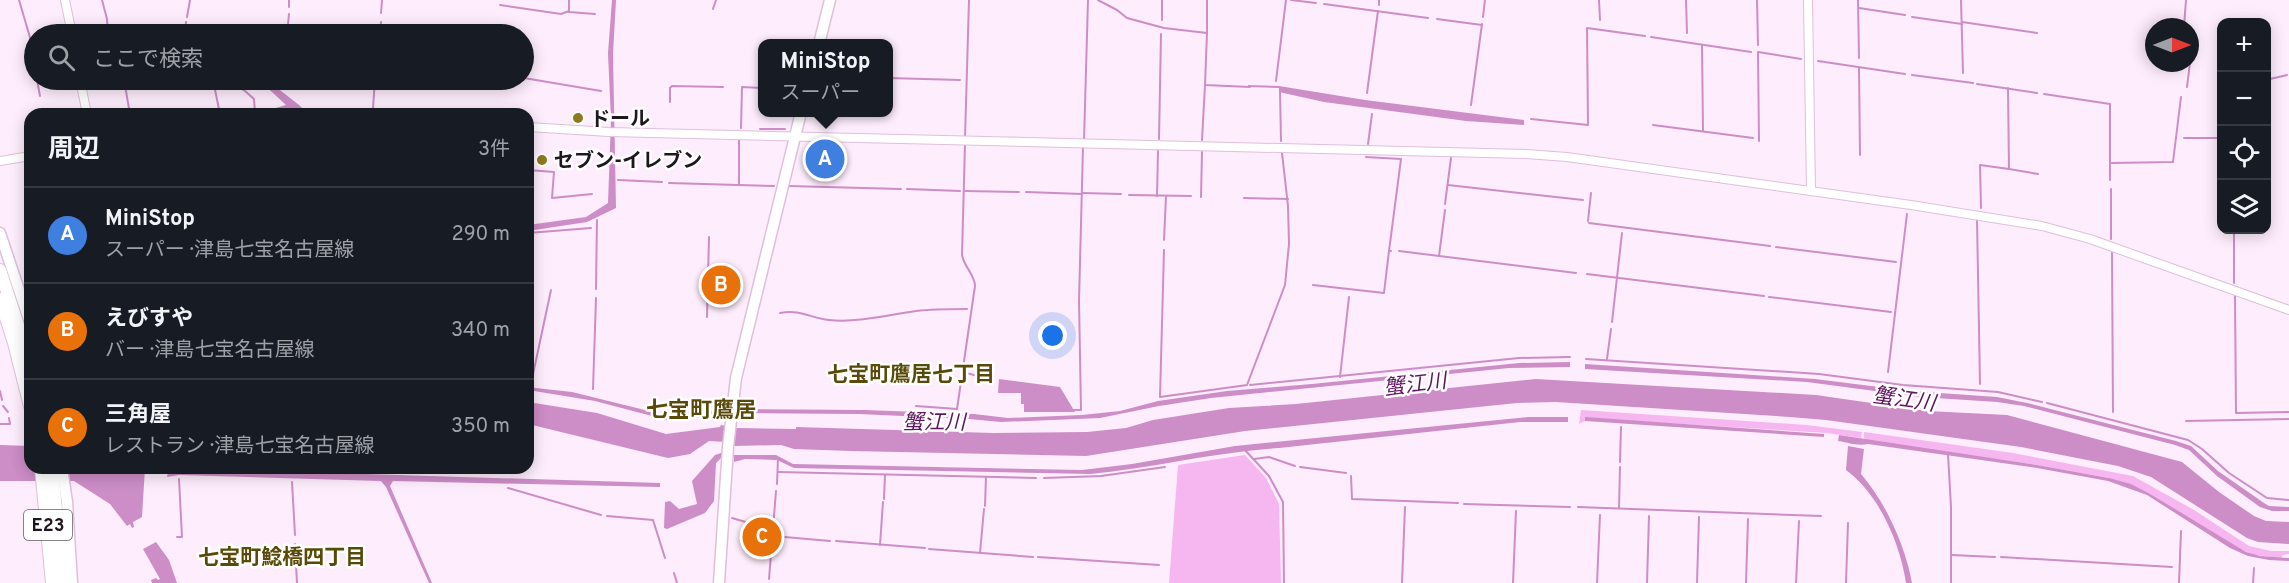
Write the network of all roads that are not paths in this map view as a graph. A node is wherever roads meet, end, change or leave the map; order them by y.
1 (65, 0) edge
2 (830, 0) edge
3 (1808, 0) edge
4 (70, 24) edge
5 (820, 39) edge
6 (82, 90) edge
7 (86, 108) edge
8 (800, 117) edge
9 (534, 128) edge
10 (796, 136) junction
11 (24, 157) edge
12 (0, 161) edge
13 (1811, 191) junction
14 (0, 233) edge
15 (0, 256) edge
16 (0, 270) edge
17 (0, 299) edge
18 (24, 305) edge
19 (2289, 310) edge
20 (24, 339) joint
21 (24, 382) edge
22 (42, 474) edge
23 (53, 474) edge
24 (63, 474) edge
25 (52, 583) edge
26 (63, 583) edge
27 (72, 583) edge
28 (720, 583) edge

1 - 4 street
2 - 5 main road
3 - 13 street
6 - 7 street
8 - 10 main road
9 - 10 street
10 - 13 street
10 - 28 main road
11 - 12 street
13 - 19 street
14 - 18 main road
15 - 20 highway
16 - 20 highway
17 - 21 highway
22 - 25 highway, E23
23 - 26 highway, E23
24 - 27 main road

